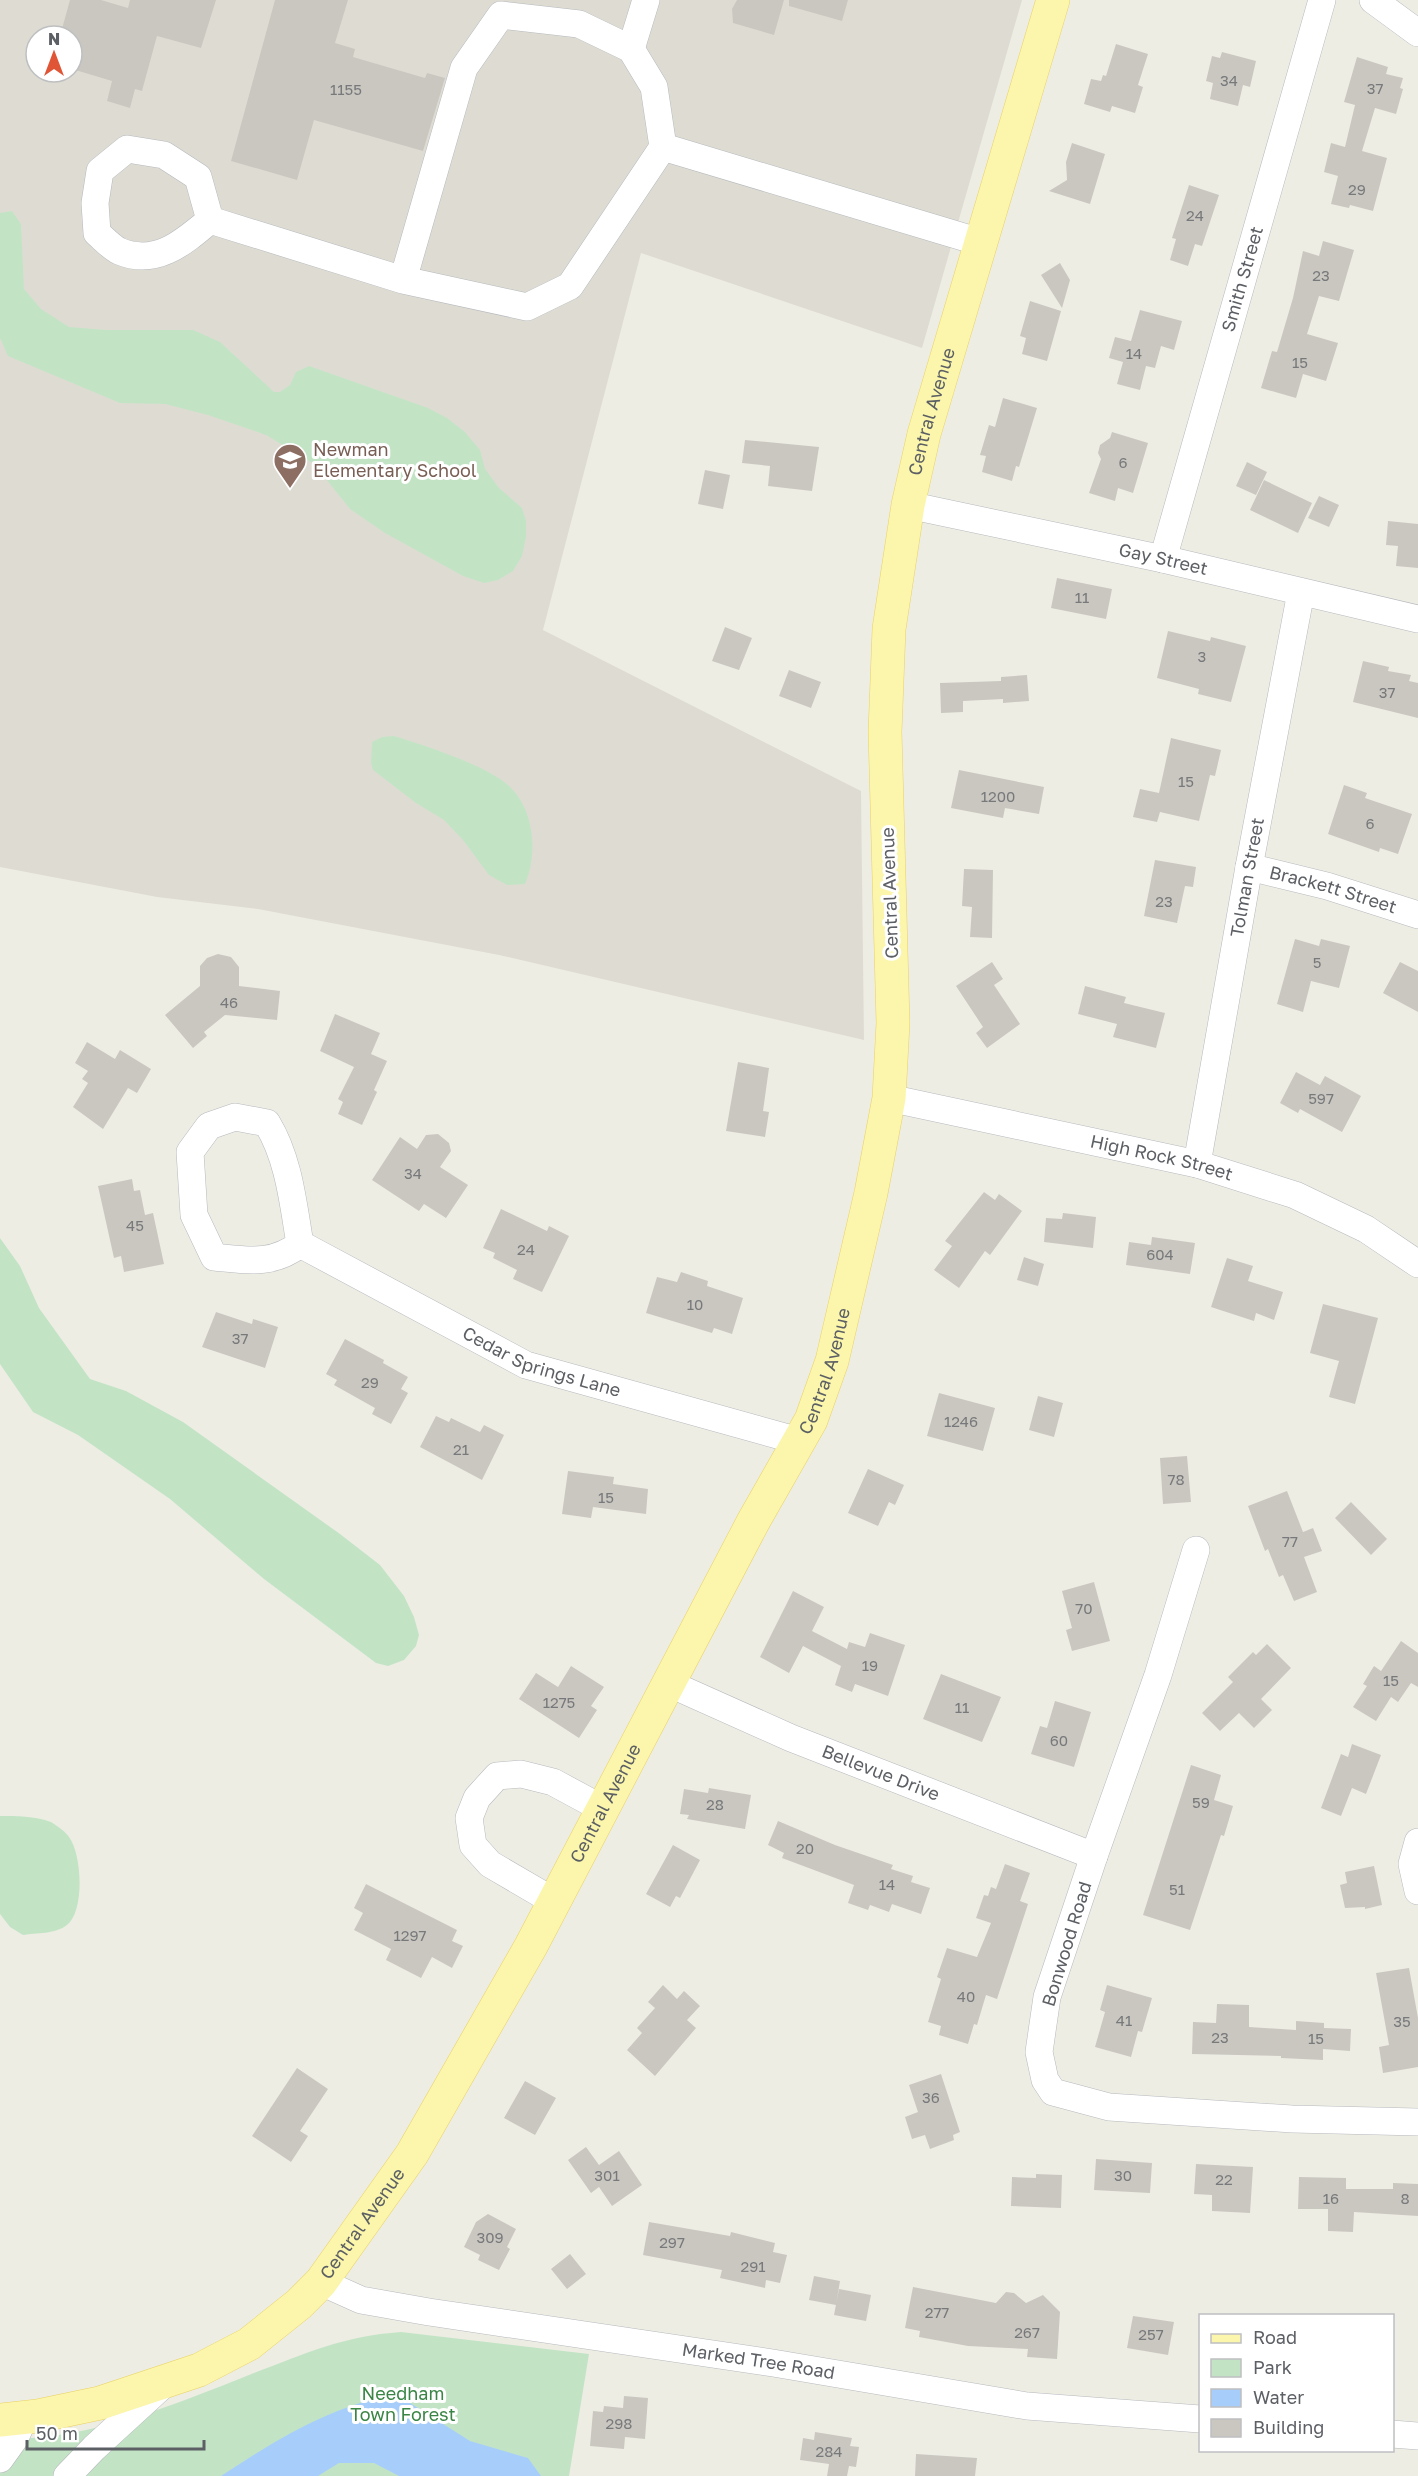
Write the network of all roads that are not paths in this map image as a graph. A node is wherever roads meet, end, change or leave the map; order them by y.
1 (646, 0) edge
2 (1053, 0) edge
3 (1322, 0) edge
4 (1373, 0) edge
5 (1418, 33) edge
6 (631, 49) junction
7 (663, 147) junction
8 (210, 220) junction
9 (980, 242) junction
10 (403, 280) junction
11 (908, 505) junction
12 (1163, 559) junction
13 (1301, 592) junction
14 (1418, 619) edge
15 (1249, 867) junction
16 (1418, 915) edge
17 (889, 1098) junction
18 (1197, 1164) junction
19 (300, 1244) junction
20 (1418, 1264) edge
21 (799, 1441) junction
22 (1196, 1550) dead end
23 (668, 1683) junction
24 (603, 1809) junction
25 (1418, 1842) edge
26 (1094, 1856) junction
27 (1418, 1891) edge
28 (555, 1902) junction
29 (1418, 2122) edge
30 (321, 2282) junction
31 (166, 2382) junction
32 (12, 2419) edge
33 (1199, 2419) edge
34 (1394, 2434) edge
35 (1418, 2436) edge
36 (0, 2459) edge
37 (67, 2476) edge

1 - 6 street
2 - 9 main road, Central Avenue
3 - 12 street, Smith Street
4 - 5 street
6 - 7 street
6 - 10 street
7 - 9 street
7 - 10 street
8 - 8 street
8 - 10 street
9 - 11 main road, Central Avenue
11 - 12 street, Gay Street
11 - 17 main road, Central Avenue
12 - 13 street, Gay Street
13 - 14 street, Gay Street
13 - 15 street, Tolman Street
15 - 16 street, Brackett Street
15 - 18 street, Tolman Street
17 - 18 street, High Rock Street
17 - 21 main road, Central Avenue
18 - 20 street, High Rock Street
19 - 19 street
19 - 21 street, Cedar Springs Lane
21 - 23 main road, Central Avenue
22 - 26 street, Bonwood Road
23 - 24 main road, Central Avenue
23 - 26 street, Bellevue Drive
24 - 28 main road, Central Avenue
24 - 28 street
25 - 27 street
26 - 29 street, Bonwood Road
28 - 30 main road, Central Avenue
30 - 31 main road, Central Avenue
30 - 33 street, Marked Tree Road
31 - 32 main road, Central Avenue
31 - 37 street
32 - 36 street
34 - 35 street

